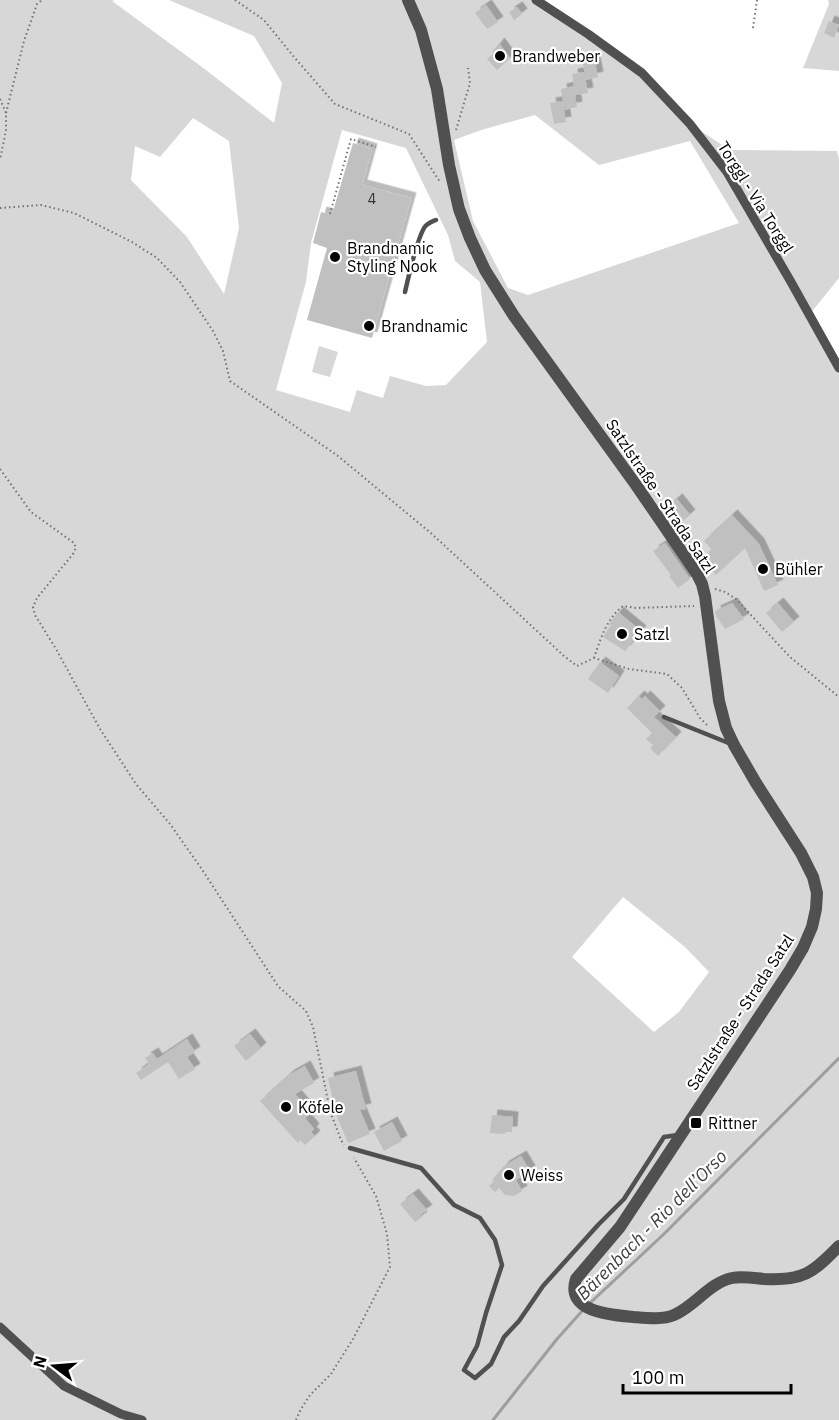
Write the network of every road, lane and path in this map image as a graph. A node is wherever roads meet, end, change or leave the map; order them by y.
1 (42, 0) edge
2 (235, 0) edge
3 (408, 0) edge
4 (536, 0) edge
5 (757, 0) edge
6 (753, 28) dead end
7 (468, 69) dead end
8 (0, 99) edge
9 (6, 113) junction
10 (444, 138) junction
11 (376, 147) dead end
12 (0, 160) edge
13 (441, 183) dead end
14 (0, 208) edge
15 (330, 214) dead end
16 (436, 220) dead end
17 (405, 292) dead end
18 (839, 368) edge
19 (0, 469) edge
20 (664, 717) dead end
21 (714, 732) dead end
22 (734, 746) junction
23 (680, 1135) junction
24 (350, 1148) junction
25 (839, 1246) edge
26 (0, 1327) edge
27 (142, 1420) edge
28 (296, 1420) edge

1 - 9 path
2 - 13 path
3 - 10 street, Satzlstraße - Strada Satzl
4 - 18 street, Torggl - Via Torggl
5 - 6 path
7 - 10 path
8 - 9 path
9 - 12 path
10 - 22 street, Satzlstraße - Strada Satzl
11 - 15 path
14 - 21 path
16 - 17 lane
19 - 24 path
20 - 22 lane
22 - 23 street, Satzlstraße - Strada Satzl
23 - 24 lane, Satzlstraße - Strada Satzl
23 - 25 street, Satzlstraße - Strada Satzl
24 - 28 path
26 - 27 street

